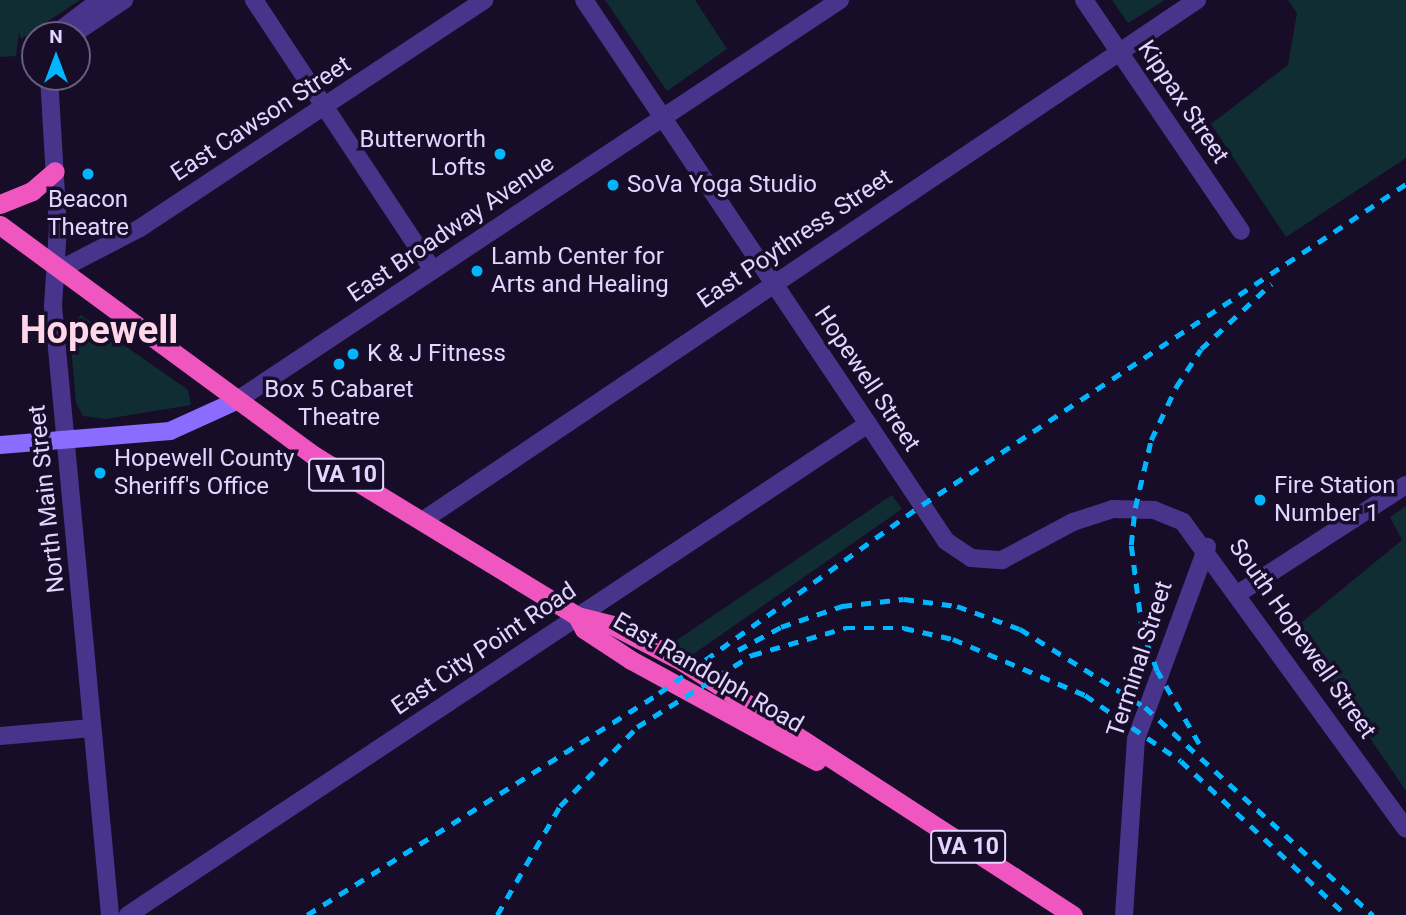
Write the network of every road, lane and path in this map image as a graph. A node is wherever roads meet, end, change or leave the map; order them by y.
1 (100, 0) edge
2 (124, 0) edge
3 (254, 0) edge
4 (484, 0) edge
5 (584, 0) edge
6 (840, 0) edge
7 (1084, 0) edge
8 (1197, 0) edge
9 (72, 21) edge
10 (91, 22) edge
11 (1118, 51) junction
12 (50, 91) edge
13 (325, 106) junction
14 (663, 118) junction
15 (55, 171) junction
16 (0, 204) edge
17 (0, 225) edge
18 (1241, 232) dead end
19 (59, 270) junction
20 (433, 271) junction
21 (773, 283) junction
22 (236, 401) junction
23 (868, 424) junction
24 (67, 439) junction
25 (0, 445) edge
26 (1406, 485) edge
27 (422, 521) junction
28 (1206, 547) junction
29 (1240, 593) junction
30 (578, 616) junction
31 (92, 728) junction
32 (0, 736) edge
33 (1406, 829) edge
34 (110, 915) edge
35 (128, 915) edge
36 (1073, 915) edge
37 (1124, 915) edge

1 - 9 street
2 - 10 street
3 - 13 street
4 - 13 street, East Cawson Street
5 - 14 street, Hopewell Street
6 - 14 street, East Broadway Avenue
7 - 11 street, Kippax Street
8 - 11 street, East Poythress Street
11 - 18 street, Kippax Street
11 - 21 street, East Poythress Street
12 - 15 street, North Main Street
13 - 19 street, East Cawson Street
13 - 20 street
14 - 20 street, East Broadway Avenue
14 - 21 street, Hopewell Street
15 - 16 highway
15 - 19 street, North Main Street
17 - 19 highway, VA 10
19 - 22 highway, East Randolph Road / VA 10
19 - 24 street, North Main Street
20 - 22 street, East Broadway Avenue
21 - 23 street, Hopewell Street
21 - 27 street, East Poythress Street
22 - 24 main road, East Broadway Avenue
22 - 27 highway, East Randolph Road / VA 10
23 - 28 street, Hopewell Street
23 - 30 street, East City Point Road
24 - 25 main road, East Broadway Avenue
24 - 31 street, North Main Street
26 - 29 street
27 - 30 highway, East Randolph Road / VA 10
28 - 29 street, South Hopewell Street
28 - 37 street, Terminal Street
29 - 33 street, South Hopewell Street
30 - 35 street, East City Point Road
30 - 36 highway, East Randolph Road / VA 10
31 - 32 street
31 - 34 street, North Main Street

